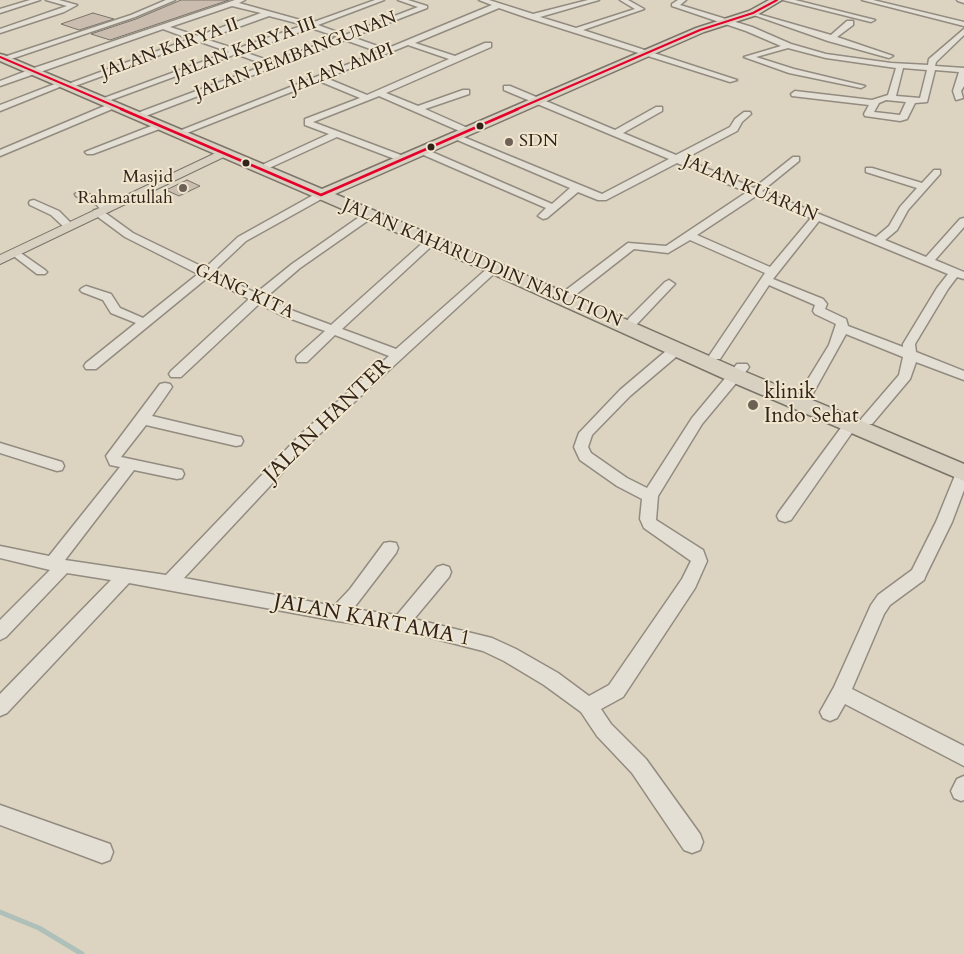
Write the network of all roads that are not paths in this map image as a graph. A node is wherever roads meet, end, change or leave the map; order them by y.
1 (37, 0) edge
2 (49, 0) edge
3 (172, 0) edge
4 (242, 0) edge
5 (381, 0) edge
6 (401, 0) edge
7 (482, 0) edge
8 (596, 0) edge
9 (624, 0) edge
10 (683, 0) edge
11 (776, 0) edge
12 (786, 0) edge
13 (865, 0) edge
14 (960, 0) edge
15 (964, 1) edge
16 (232, 4) junction
17 (499, 5) junction
18 (906, 10) junction
19 (0, 11) edge
20 (268, 13) junction
21 (753, 13) junction
22 (896, 16) dead end
23 (530, 17) junction
24 (871, 20) dead end
25 (725, 21) junction
26 (850, 23) dead end
27 (964, 24) edge
28 (311, 25) junction
29 (163, 27) junction
30 (0, 31) edge
31 (574, 31) junction
32 (964, 33) edge
33 (197, 38) junction
34 (344, 38) junction
35 (831, 38) junction
36 (409, 43) junction
37 (488, 45) dead end
38 (788, 46) junction
39 (236, 51) junction
40 (386, 52) junction
41 (646, 53) junction
42 (3, 56) edge
43 (889, 56) dead end
44 (455, 59) junction
45 (272, 64) junction
46 (900, 66) junction
47 (930, 68) junction
48 (963, 70) edge
49 (35, 71) junction
50 (318, 78) junction
51 (733, 80) dead end
52 (0, 84) edge
53 (962, 85) edge
54 (861, 86) dead end
55 (74, 87) junction
56 (507, 88) dead end
57 (466, 92) dead end
58 (380, 93) junction
59 (795, 94) dead end
60 (367, 98) junction
61 (891, 98) junction
62 (960, 98) dead end
63 (538, 100) junction
64 (911, 101) junction
65 (111, 102) junction
66 (875, 103) junction
67 (0, 108) edge
68 (418, 109) junction
69 (659, 109) dead end
70 (143, 114) junction
71 (747, 114) dead end
72 (158, 126) junction
73 (467, 130) junction
74 (184, 131) junction
75 (338, 133) junction
76 (615, 134) junction
77 (453, 136) junction
78 (422, 151) junction
79 (90, 152) dead end
80 (0, 153) edge
81 (224, 153) junction
82 (677, 159) junction
83 (796, 159) dead end
84 (402, 160) junction
85 (267, 166) junction
86 (869, 170) dead end
87 (936, 172) dead end
88 (924, 187) junction
89 (577, 188) junction
90 (755, 192) junction
91 (325, 193) junction
92 (80, 194) dead end
93 (34, 203) dead end
94 (552, 207) junction
95 (102, 211) junction
96 (369, 215) junction
97 (542, 216) dead end
98 (817, 217) junction
99 (964, 221) edge
100 (69, 226) junction
101 (688, 235) junction
102 (431, 240) junction
103 (877, 241) junction
104 (15, 252) junction
105 (0, 260) edge
106 (928, 261) junction
107 (494, 268) junction
108 (41, 272) dead end
109 (205, 274) junction
110 (959, 274) edge
111 (769, 276) junction
112 (668, 284) dead end
113 (86, 290) dead end
114 (570, 293) junction
115 (257, 298) junction
116 (633, 321) junction
117 (143, 322) junction
118 (842, 328) junction
119 (332, 329) junction
120 (678, 348) junction
121 (397, 354) junction
122 (911, 354) junction
123 (715, 356) junction
124 (302, 359) dead end
125 (91, 366) dead end
126 (738, 371) junction
127 (176, 374) dead end
128 (964, 376) edge
129 (165, 387) dead end
130 (806, 394) junction
131 (143, 419) junction
132 (859, 422) junction
133 (236, 441) dead end
134 (0, 448) edge
135 (131, 464) junction
136 (57, 466) dead end
137 (964, 470) edge
138 (177, 474) dead end
139 (650, 496) junction
140 (785, 516) dead end
141 (390, 548) dead end
142 (0, 552) edge
143 (59, 564) junction
144 (443, 572) dead end
145 (126, 575) junction
146 (170, 582) junction
147 (337, 614) junction
148 (401, 623) junction
149 (0, 632) edge
150 (841, 693) junction
151 (588, 706) junction
152 (0, 707) edge
153 (830, 712) dead end
154 (964, 756) edge
155 (0, 815) edge
156 (692, 842) dead end
157 (102, 852) dead end

1 - 19 street
2 - 30 street
3 - 42 street
4 - 16 street
5 - 28 street, JALAN KARYA III
6 - 34 street, JALAN PEMBANGUNAN
7 - 17 street
8 - 23 street
9 - 31 street
10 - 25 street
11 - 21 highway
12 - 24 street
13 - 18 street
14 - 15 street
16 - 20 street
16 - 29 street
17 - 23 street
17 - 36 street, JALAN AMPI
18 - 22 street
18 - 27 street
20 - 28 street
20 - 33 street, JALAN KARYA II
21 - 25 highway
21 - 35 street
23 - 31 street
25 - 38 street
25 - 41 highway
26 - 35 street
28 - 34 street
28 - 39 street, JALAN KARYA III
29 - 33 street
29 - 49 street
31 - 41 street
32 - 47 street
33 - 39 street
33 - 55 street, JALAN KARYA II
34 - 40 street
34 - 45 street, JALAN PEMBANGUNAN
35 - 43 street
36 - 40 street, JALAN AMPI
36 - 44 street
37 - 44 street
38 - 46 street
38 - 54 street
39 - 45 street
39 - 65 street, JALAN KARYA III
40 - 50 street, JALAN AMPI
41 - 51 street
41 - 63 highway
42 - 49 highway, JALAN KAHARUDDIN NASUTION
44 - 58 street
45 - 70 street, JALAN PEMBANGUNAN
46 - 47 street
46 - 61 street
47 - 48 street
47 - 64 street
48 - 53 street
49 - 52 street
49 - 55 highway, JALAN KAHARUDDIN NASUTION
50 - 60 street
50 - 74 street, JALAN AMPI
53 - 62 street
55 - 65 highway, JALAN KAHARUDDIN NASUTION
55 - 67 street, JALAN KARYA II
56 - 63 street, JALAN KUARAN
57 - 68 street
58 - 60 street
58 - 68 street
59 - 66 street
60 - 75 street
61 - 64 street
61 - 66 street
63 - 73 highway
63 - 76 street, JALAN KUARAN
64 - 66 street
65 - 70 highway, JALAN KAHARUDDIN NASUTION
65 - 72 highway, JALAN KAHARUDDIN NASUTION
65 - 80 street, JALAN KARYA III
68 - 73 street
69 - 76 street
70 - 74 highway, JALAN KAHARUDDIN NASUTION
71 - 82 street
72 - 79 street
72 - 81 highway, JALAN KAHARUDDIN NASUTION
73 - 77 highway
74 - 85 highway, JALAN KAHARUDDIN NASUTION
75 - 84 street
75 - 85 street
76 - 82 street, JALAN KUARAN
77 - 78 highway
77 - 89 street
78 - 84 highway
78 - 94 street
81 - 91 highway, JALAN KAHARUDDIN NASUTION
81 - 95 main road
82 - 89 street
82 - 90 street, JALAN KUARAN
83 - 90 street
84 - 91 highway
85 - 91 highway, JALAN KAHARUDDIN NASUTION
86 - 88 street
87 - 88 street
88 - 103 street
89 - 94 street
90 - 98 street, JALAN KUARAN
90 - 101 street
91 - 96 highway, JALAN KAHARUDDIN NASUTION
91 - 109 street
91 - 114 highway, JALAN KAHARUDDIN NASUTION
92 - 95 street, GANG KITA
93 - 100 street
94 - 97 street
95 - 100 main road
95 - 109 street, GANG KITA
96 - 102 highway, JALAN KAHARUDDIN NASUTION
96 - 115 street
98 - 103 street, JALAN KUARAN
98 - 111 street
99 - 106 street
100 - 104 main road
101 - 111 street
101 - 114 street
102 - 107 highway, JALAN KAHARUDDIN NASUTION
102 - 119 street
103 - 106 street, JALAN KUARAN
104 - 105 main road
104 - 108 street
106 - 110 street, JALAN KUARAN
107 - 120 highway, JALAN KAHARUDDIN NASUTION
107 - 121 street, JALAN HANTER
109 - 115 street, GANG KITA
109 - 117 street
110 - 122 street
111 - 118 street
111 - 123 street
112 - 116 street
113 - 117 street
114 - 116 highway, JALAN KAHARUDDIN NASUTION
115 - 119 street, GANG KITA
115 - 127 street
116 - 123 highway, JALAN KAHARUDDIN NASUTION
117 - 125 street
118 - 122 street
118 - 130 street
119 - 121 street, GANG KITA
119 - 124 street
120 - 126 highway, JALAN KAHARUDDIN NASUTION
120 - 139 street
121 - 146 street, JALAN HANTER
122 - 128 street
122 - 132 street
123 - 126 highway, JALAN KAHARUDDIN NASUTION
126 - 130 highway, JALAN KAHARUDDIN NASUTION
126 - 132 highway, JALAN KAHARUDDIN NASUTION
126 - 139 street
129 - 131 street
130 - 132 highway, JALAN KAHARUDDIN NASUTION
131 - 133 street
131 - 135 street
132 - 137 highway, JALAN KAHARUDDIN NASUTION
132 - 140 street
134 - 136 street
135 - 138 street
135 - 143 street
137 - 150 street
139 - 151 street
141 - 147 street
142 - 143 street, JALAN KARTAMA 1
143 - 145 street, JALAN KARTAMA 1
143 - 149 street
144 - 148 street
145 - 146 street, JALAN KARTAMA 1
145 - 152 street
146 - 147 street, JALAN KARTAMA 1
147 - 148 street, JALAN KARTAMA 1
148 - 151 street, JALAN KARTAMA 1
150 - 153 street
150 - 154 street
151 - 156 street, JALAN KARTAMA 1
155 - 157 street

